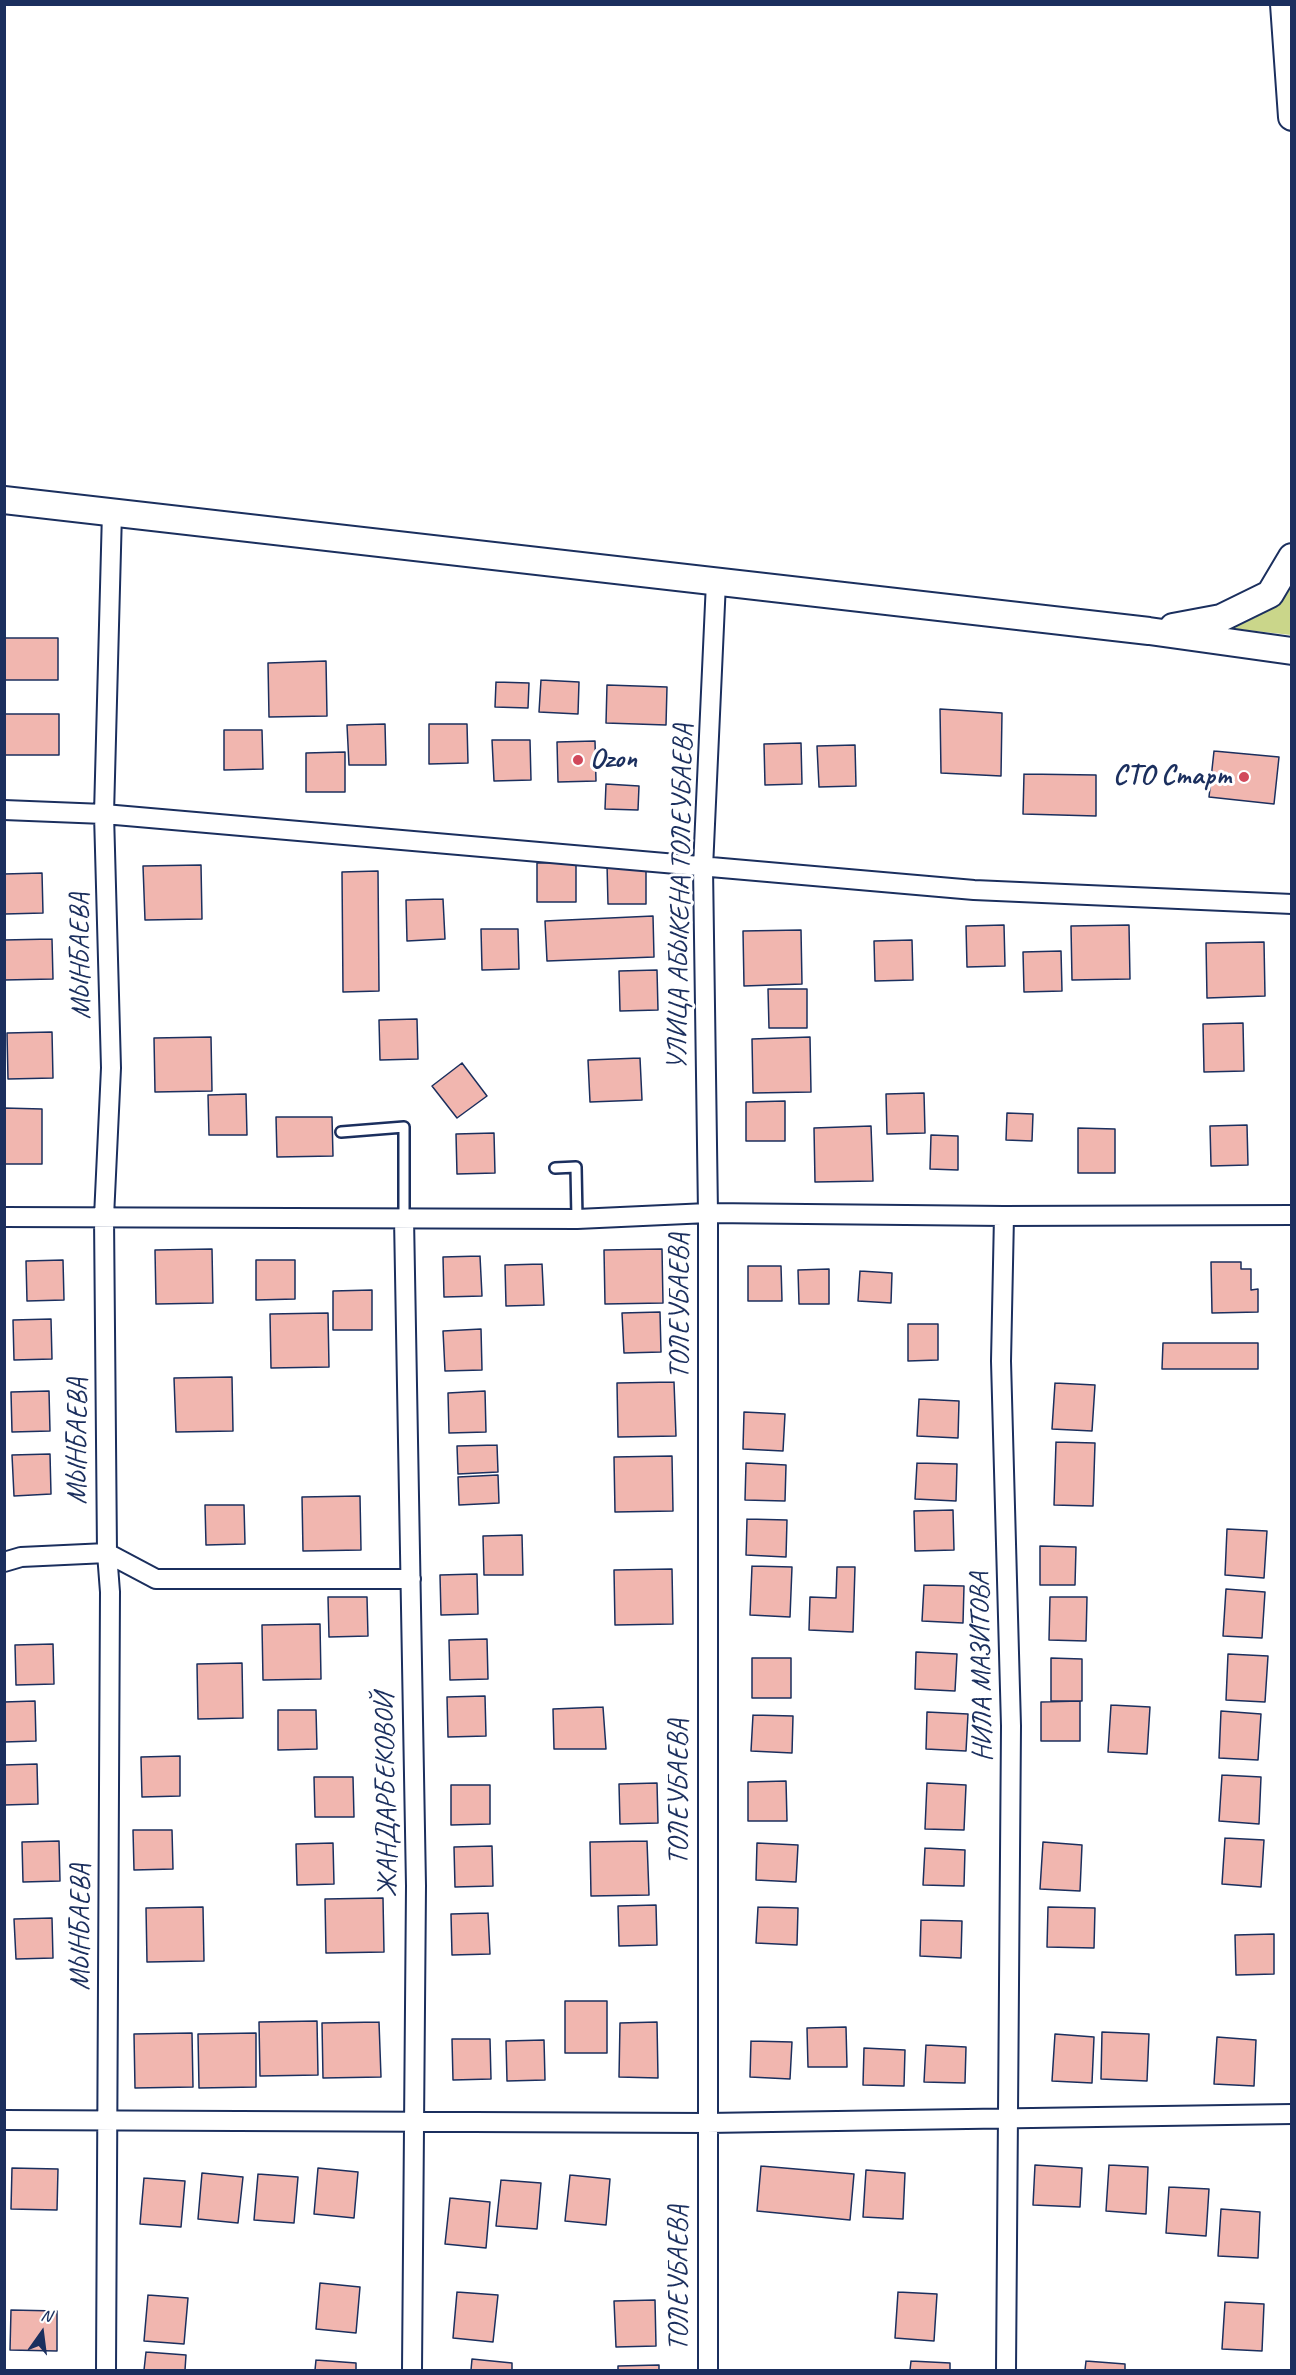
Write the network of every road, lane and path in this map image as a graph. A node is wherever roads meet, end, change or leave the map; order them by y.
1 (1284, 4) edge
2 (1292, 117) edge
3 (4, 501) edge
4 (112, 512) junction
5 (1292, 557) edge
6 (716, 582) junction
7 (1149, 632) junction
8 (1292, 651) edge
9 (4, 810) edge
10 (104, 814) junction
11 (703, 868) junction
12 (1292, 904) edge
13 (341, 1132) dead end
14 (555, 1168) dead end
15 (708, 1213) junction
16 (1292, 1215) edge
17 (1004, 1216) junction
18 (4, 1217) edge
19 (104, 1217) junction
20 (404, 1218) junction
21 (577, 1219) junction
22 (107, 1553) junction
23 (4, 1562) edge
24 (411, 1579) junction
25 (1292, 2114) edge
26 (1009, 2117) junction
27 (109, 2120) junction
28 (4, 2121) edge
29 (414, 2123) junction
30 (706, 2123) junction
31 (106, 2370) edge
32 (412, 2370) edge
33 (708, 2370) edge
34 (1006, 2370) edge

1 - 2 main road
3 - 4 main road
4 - 6 main road
4 - 10 street, МЫНБАЕВА
5 - 7 main road
6 - 7 main road
6 - 11 street, УЛИЦА АБЫКЕНА ТОЛЕУБАЕВА
7 - 8 main road
9 - 10 street
10 - 11 street
10 - 19 street, МЫНБАЕВА
11 - 12 street
11 - 15 street, УЛИЦА АБЫКЕНА ТОЛЕУБАЕВА
13 - 20 lane
14 - 21 lane
15 - 17 street
15 - 21 street
15 - 30 street, ТОЛЕУБАЕВА
16 - 17 street
17 - 26 street, НИЛА МАЗИТОВА
18 - 19 street
19 - 20 street
19 - 22 street, МЫНБАЕВА
20 - 21 street
20 - 24 street, ЖАНДАРБЕКОВОЙ
22 - 23 street
22 - 24 street
22 - 27 street, МЫНБАЕВА
24 - 29 street, ЖАНДАРБЕКОВОЙ
25 - 26 street
26 - 30 street
26 - 34 street, НИЛА МАЗИТОВА
27 - 28 street
27 - 29 street
27 - 31 street, МЫНБАЕВА
29 - 30 street
29 - 32 street, ЖАНДАРБЕКОВОЙ
30 - 33 street, ТОЛЕУБАЕВА

